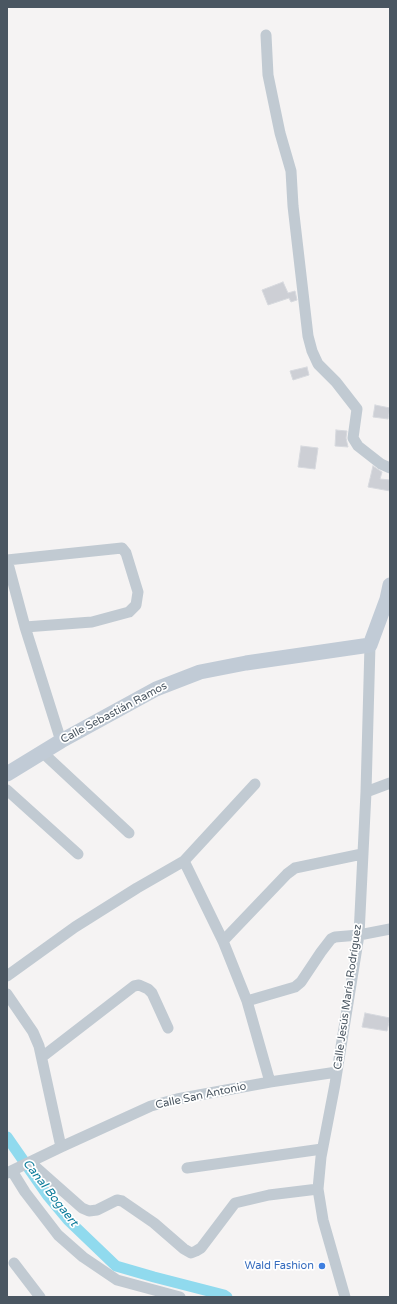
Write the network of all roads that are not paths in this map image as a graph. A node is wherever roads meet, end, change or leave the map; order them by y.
1 (266, 35) dead end
2 (390, 468) edge
3 (7, 560) edge
4 (390, 585) edge
5 (25, 627) junction
6 (370, 645) junction
7 (61, 741) junction
8 (42, 752) junction
9 (7, 774) edge
10 (390, 783) edge
11 (255, 784) dead end
12 (7, 790) edge
13 (366, 792) junction
14 (129, 833) dead end
15 (78, 854) dead end
16 (362, 854) junction
17 (184, 861) junction
18 (390, 929) edge
19 (359, 935) junction
20 (223, 941) junction
21 (7, 976) edge
22 (7, 994) edge
23 (248, 1001) junction
24 (168, 1028) dead end
25 (42, 1057) junction
26 (337, 1072) junction
27 (270, 1082) junction
28 (61, 1147) junction
29 (322, 1149) junction
30 (30, 1162) junction
31 (187, 1168) dead end
32 (12, 1171) edge
33 (318, 1189) junction
34 (14, 1263) dead end
35 (40, 1297) edge
36 (180, 1297) edge
37 (345, 1297) edge

1 - 2 street
3 - 5 street
3 - 5 street
4 - 6 main road
5 - 7 street
6 - 7 main road, Calle Sebastián Ramos
6 - 13 street, Calle Jesús María Rodríguez
7 - 8 main road, Calle Sebastián Ramos
8 - 9 main road, Calle Sebastián Ramos
8 - 14 street
10 - 13 street
11 - 17 street
12 - 15 street
13 - 16 street, Calle Jesús María Rodríguez
16 - 19 street, Calle Jesús María Rodríguez
16 - 20 street
17 - 20 street
17 - 21 street
18 - 19 street
19 - 23 street
19 - 26 street, Calle Jesús María Rodríguez
20 - 23 street
22 - 25 street
23 - 27 street
24 - 25 street
25 - 28 street
26 - 27 street, Calle San Antonio
26 - 29 street, Calle Jesús María Rodríguez
27 - 28 street, Calle San Antonio
28 - 30 street, Calle San Antonio
29 - 31 street
29 - 33 street, Calle Jesús María Rodríguez
30 - 32 street, Calle San Antonio
30 - 33 street
32 - 36 street
33 - 37 street, Calle Jesús María Rodríguez
34 - 35 street

